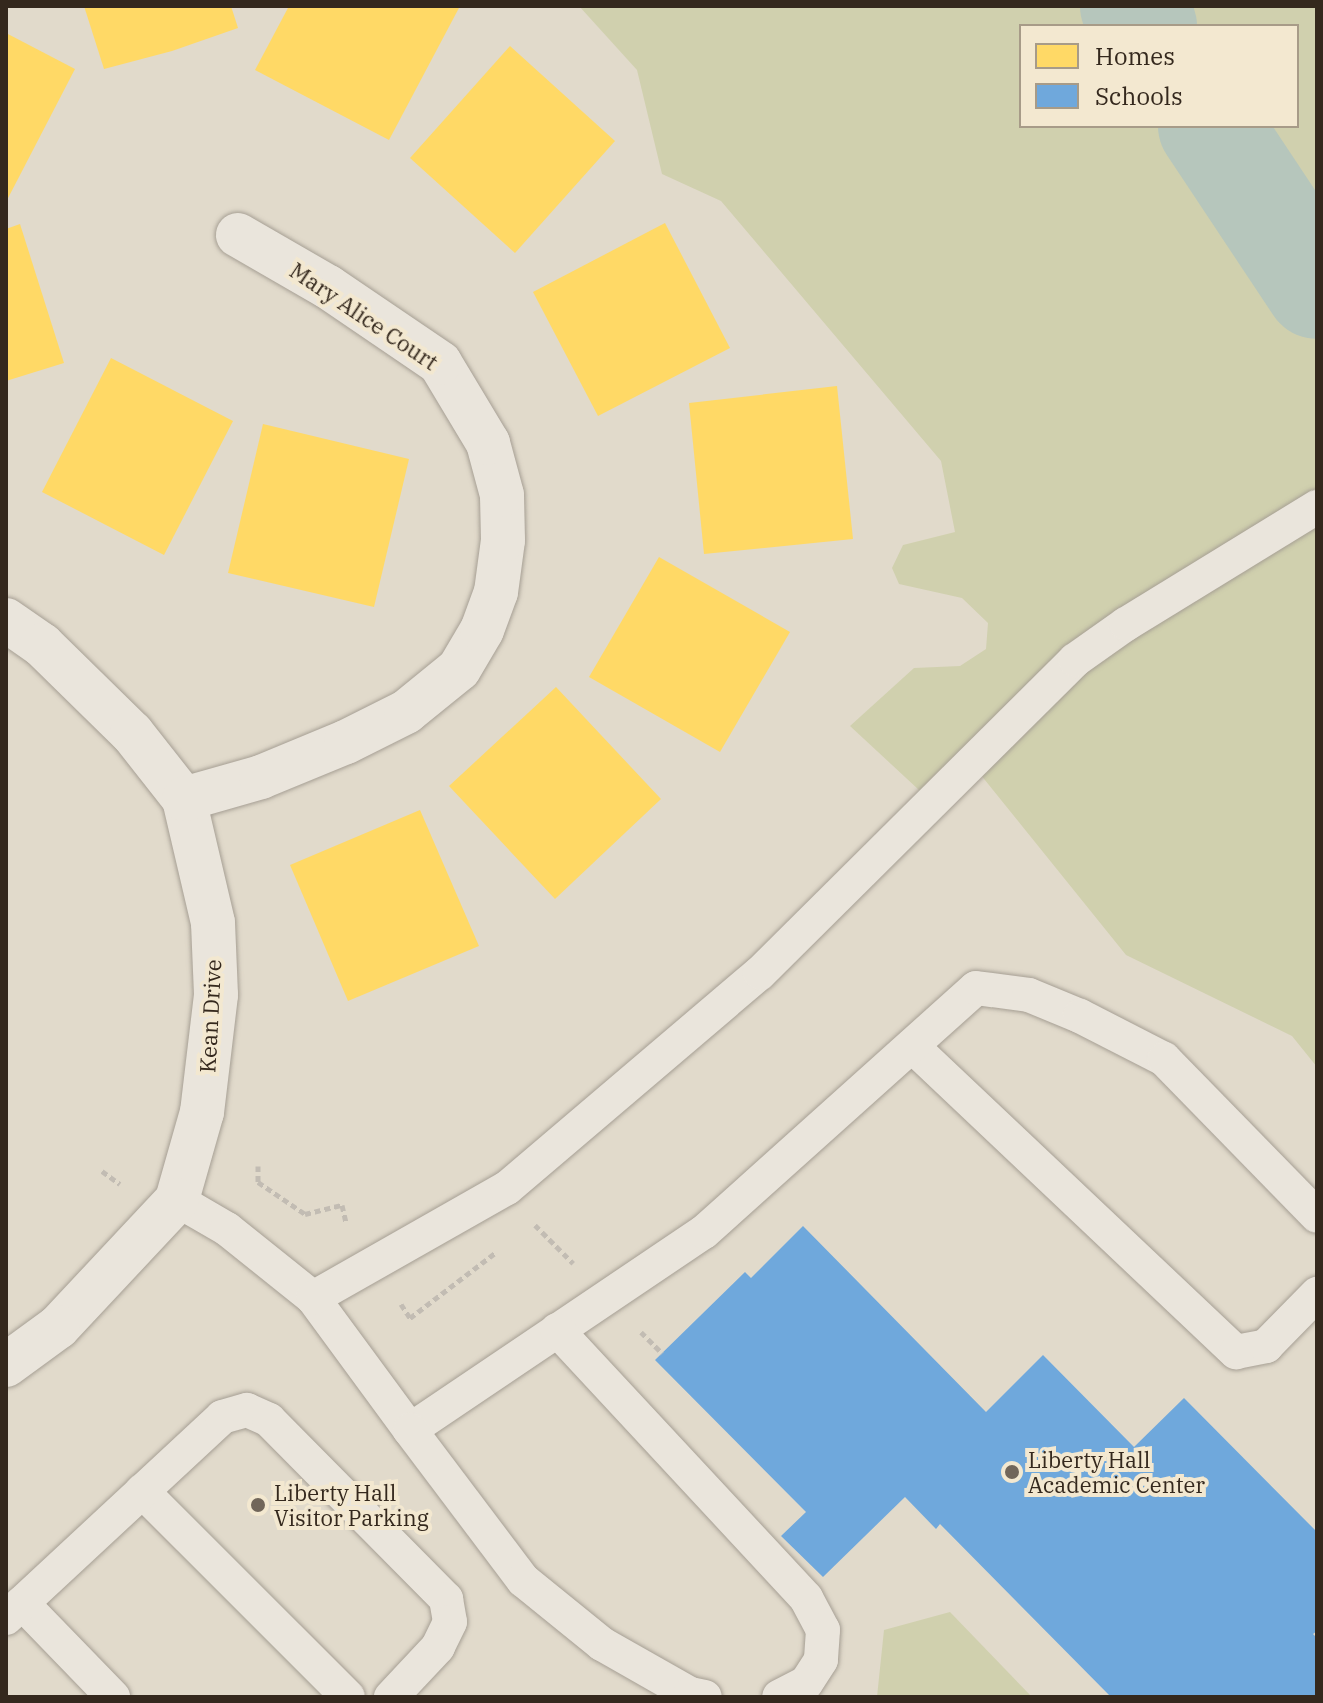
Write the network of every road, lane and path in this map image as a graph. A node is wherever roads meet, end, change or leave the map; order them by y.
1 (238, 235) dead end
2 (1317, 507) edge
3 (6, 620) edge
4 (184, 799) junction
5 (912, 1046) junction
6 (258, 1166) dead end
7 (177, 1200) junction
8 (1317, 1216) edge
9 (346, 1222) dead end
10 (521, 1233) dead end
11 (497, 1252) dead end
12 (580, 1270) dead end
13 (1317, 1294) edge
14 (313, 1298) junction
15 (401, 1304) dead end
16 (632, 1323) dead end
17 (557, 1330) junction
18 (662, 1353) dead end
19 (6, 1365) edge
20 (410, 1430) junction
21 (142, 1491) junction
22 (14, 1611) edge
23 (113, 1697) edge
24 (348, 1697) edge
25 (391, 1697) edge
26 (705, 1697) edge
27 (779, 1697) edge

1 - 4 street, Mary Alice Court
2 - 14 lane
3 - 4 street, Kean Drive
4 - 7 street, Kean Drive
5 - 8 lane
5 - 13 lane
5 - 17 lane
6 - 9 path
7 - 14 lane
7 - 19 street, Kean Drive
10 - 12 path
11 - 15 path
14 - 20 lane
16 - 18 path
17 - 20 lane
17 - 27 lane
20 - 26 lane
21 - 22 lane
21 - 24 lane
21 - 25 lane
22 - 23 lane

